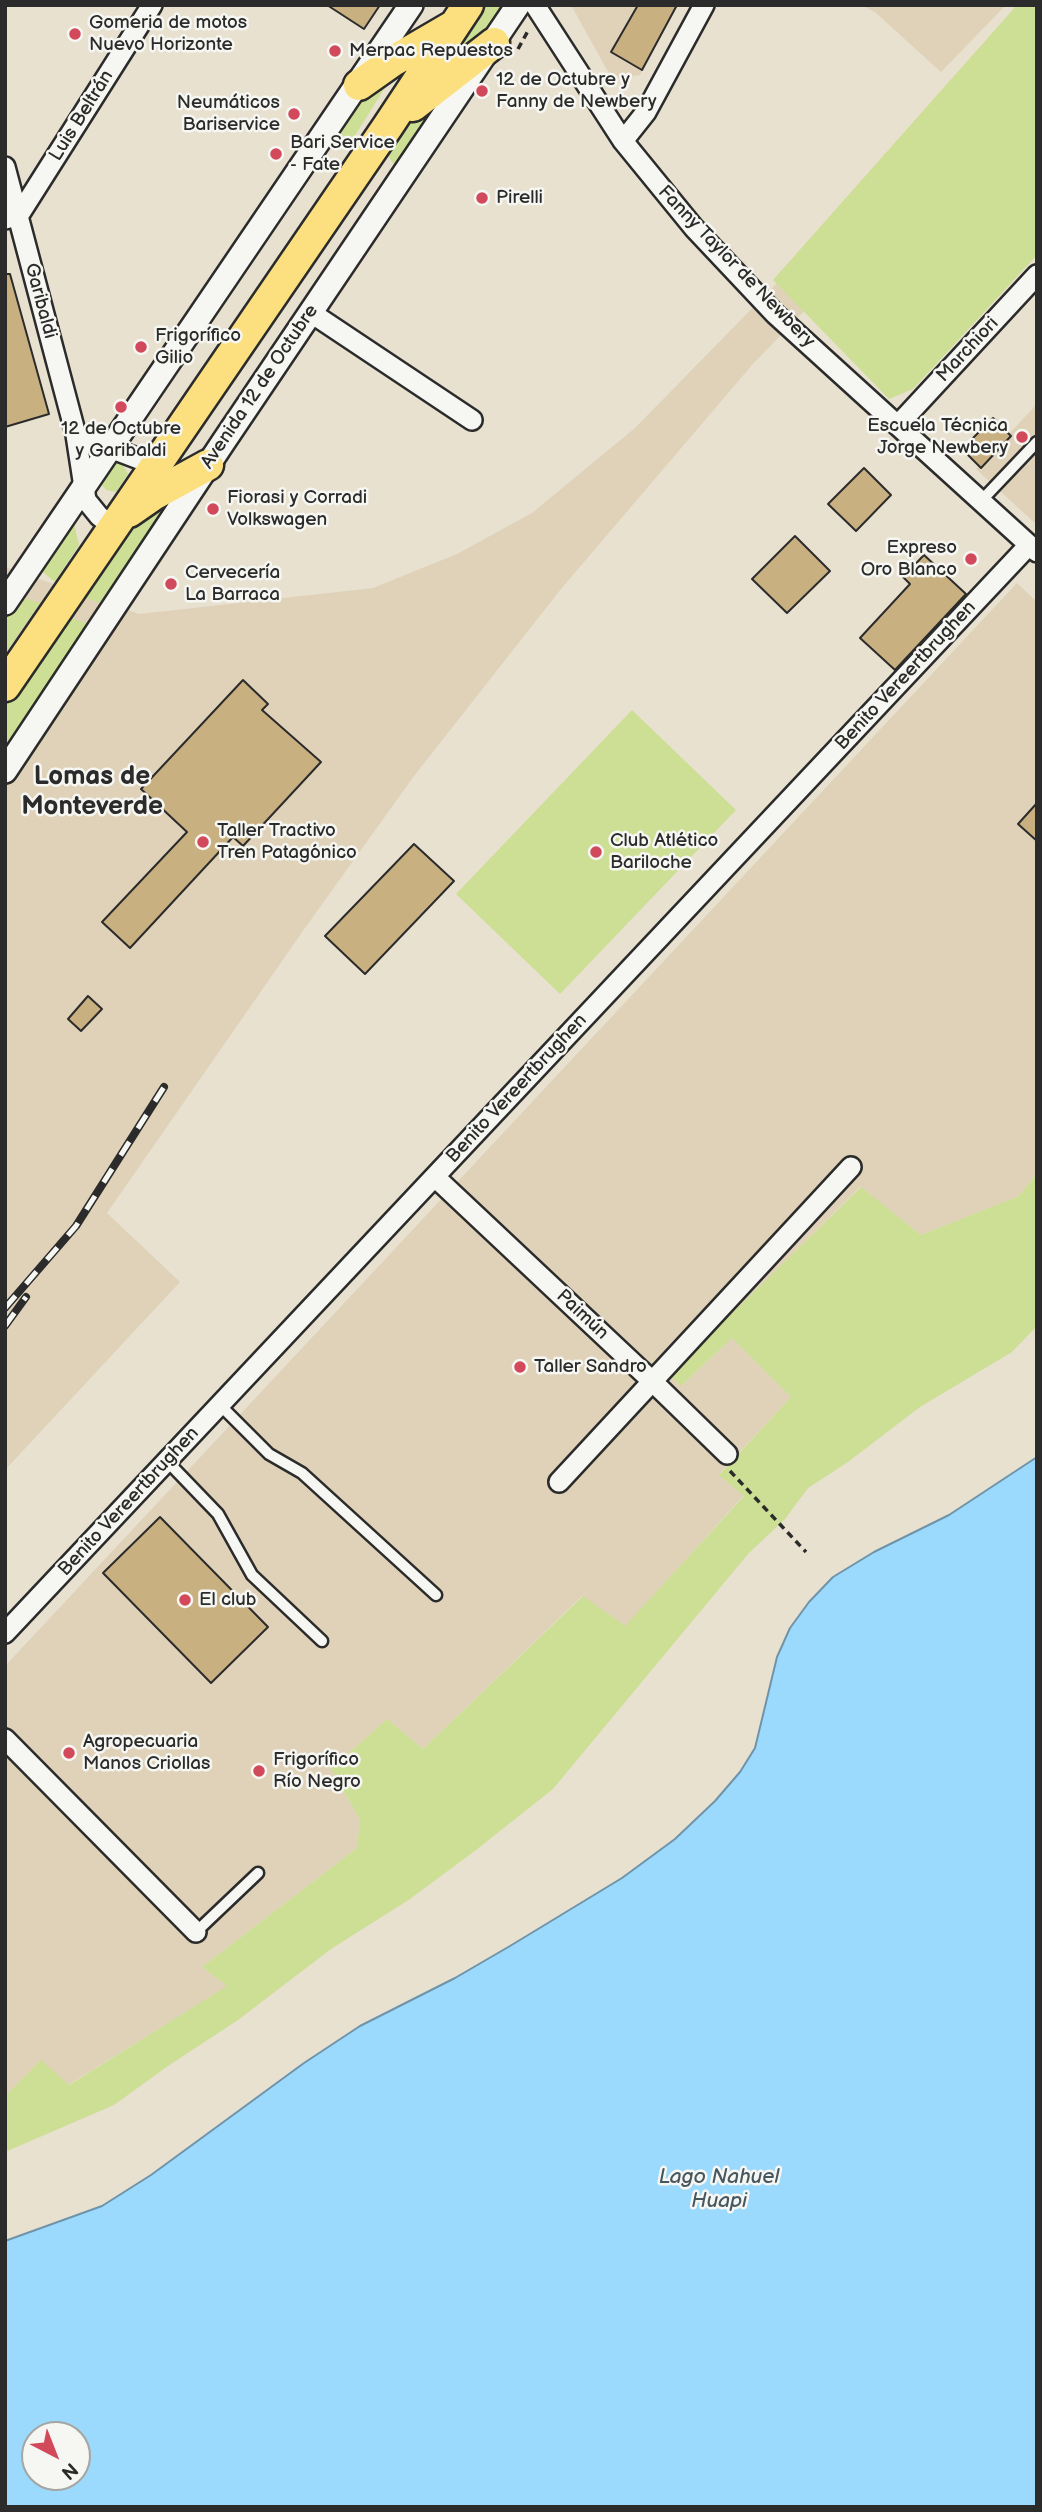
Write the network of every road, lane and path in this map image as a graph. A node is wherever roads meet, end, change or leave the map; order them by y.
1 (152, 5) edge
2 (411, 5) edge
3 (517, 5) edge
4 (535, 5) edge
5 (704, 5) edge
6 (462, 15) edge
7 (494, 43) junction
8 (359, 85) junction
9 (388, 126) junction
10 (624, 141) junction
11 (5, 167) edge
12 (12, 217) edge
13 (1037, 275) edge
14 (310, 312) junction
15 (472, 420) dead end
16 (898, 425) junction
17 (76, 435) junction
18 (1037, 442) edge
19 (110, 450) junction
20 (155, 465) junction
21 (208, 465) junction
22 (83, 488) junction
23 (981, 501) junction
24 (115, 524) junction
25 (1033, 549) edge
26 (5, 603) edge
27 (5, 686) edge
28 (5, 771) edge
29 (851, 1167) dead end
30 (435, 1177) junction
31 (652, 1381) junction
32 (219, 1405) junction
33 (721, 1449) joint
34 (167, 1461) junction
35 (559, 1482) dead end
36 (806, 1552) dead end
37 (436, 1595) dead end
38 (5, 1633) edge
39 (322, 1641) dead end
40 (5, 1739) edge
41 (258, 1873) dead end
42 (196, 1932) joint

1 - 12 street, Luis Beltrán
2 - 8 street
3 - 7 street, Avenida 12 de Octubre
4 - 10 street, Fanny Taylor de Newbery
5 - 10 street
6 - 8 main road
6 - 9 main road
7 - 9 main road
7 - 14 street, Avenida 12 de Octubre
8 - 19 street
9 - 20 main road
10 - 16 street, Fanny Taylor de Newbery
11 - 12 street, Garibaldi
12 - 17 street, Garibaldi
13 - 16 street, Marchiori
14 - 15 street
14 - 21 street, Avenida 12 de Octubre
16 - 23 street, Fanny Taylor de Newbery
17 - 19 street
17 - 22 street, Garibaldi
18 - 23 lane
19 - 20 street
19 - 22 street
20 - 24 main road
21 - 24 main road
21 - 28 street, Avenida 12 de Octubre
22 - 24 street, Garibaldi
22 - 26 street
23 - 25 street, Fanny Taylor de Newbery
24 - 27 main road
25 - 30 street, Benito Vereertbrughen
29 - 31 street
30 - 31 street, Paimún
30 - 32 street, Benito Vereertbrughen
31 - 33 street, Paimún
31 - 35 street
32 - 34 street, Benito Vereertbrughen
32 - 37 lane
33 - 36 path
34 - 38 street, Benito Vereertbrughen
34 - 39 lane
40 - 42 street
41 - 42 lane

